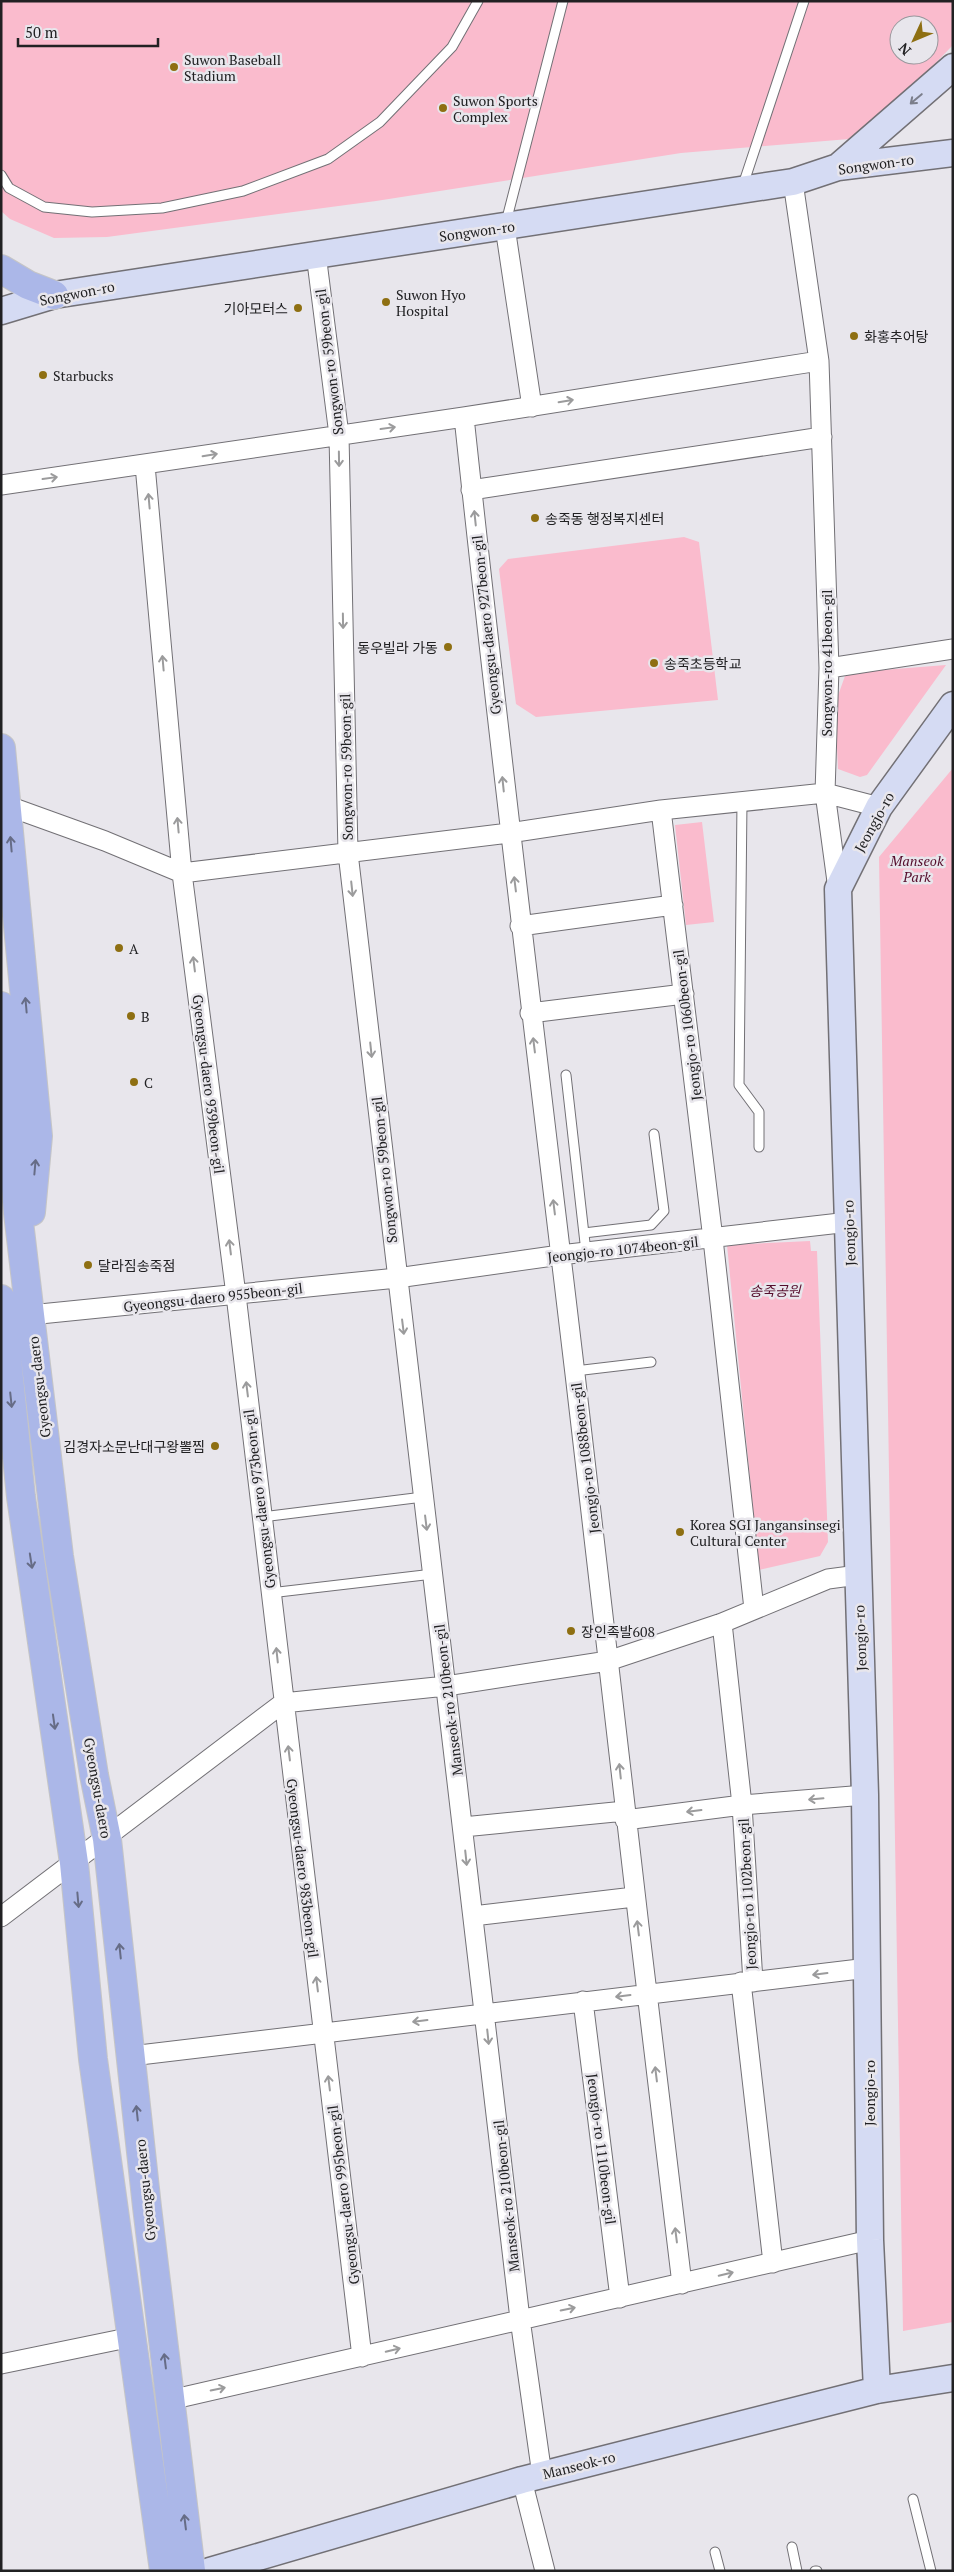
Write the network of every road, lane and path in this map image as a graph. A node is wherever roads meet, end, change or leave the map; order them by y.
1 (478, 1) edge
2 (563, 1) edge
3 (804, 1) edge
4 (953, 67) edge
5 (953, 153) edge
6 (838, 167) junction
7 (1, 175) edge
8 (793, 182) junction
9 (741, 190) junction
10 (505, 227) junction
11 (316, 254) junction
12 (1, 269) edge
13 (54, 295) junction
14 (1, 311) edge
15 (819, 361) junction
16 (532, 406) junction
17 (464, 417) junction
18 (339, 435) junction
19 (822, 437) junction
20 (146, 464) junction
21 (1, 485) edge
22 (471, 490) junction
23 (953, 649) edge
24 (829, 668) junction
25 (953, 705) edge
26 (1, 748) edge
27 (825, 793) junction
28 (742, 801) junction
29 (8, 806) junction
30 (880, 807) junction
31 (661, 810) junction
32 (509, 833) junction
33 (348, 853) junction
34 (182, 873) junction
35 (838, 889) junction
36 (673, 905) junction
37 (520, 926) junction
38 (684, 994) junction
39 (1, 1006) edge
40 (530, 1013) junction
41 (566, 1075) dead end
42 (654, 1134) dead end
43 (759, 1147) dead end
44 (849, 1222) junction
45 (584, 1233) junction
46 (713, 1239) junction
47 (586, 1252) junction
48 (560, 1255) junction
49 (26, 1268) junction
50 (397, 1278) junction
51 (236, 1295) junction
52 (1, 1299) edge
53 (30, 1315) junction
54 (651, 1362) dead end
55 (575, 1371) junction
56 (423, 1497) junction
57 (262, 1517) junction
58 (432, 1574) junction
59 (858, 1575) junction
60 (270, 1593) junction
61 (754, 1609) junction
62 (722, 1622) junction
63 (42, 1635) junction
64 (608, 1661) junction
65 (446, 1686) junction
66 (83, 1703) junction
67 (283, 1703) junction
68 (865, 1795) junction
69 (742, 1805) junction
70 (625, 1815) junction
71 (463, 1827) junction
72 (107, 1839) junction
73 (74, 1863) junction
74 (634, 1897) junction
75 (473, 1916) junction
76 (1, 1917) edge
77 (868, 1968) junction
78 (747, 1982) junction
79 (645, 1994) junction
80 (583, 2001) junction
81 (485, 2013) junction
82 (323, 2032) junction
83 (131, 2056) junction
84 (870, 2240) junction
85 (773, 2263) junction
86 (682, 2284) junction
87 (620, 2298) junction
88 (520, 2320) junction
89 (132, 2337) junction
90 (362, 2358) junction
91 (1, 2364) edge
92 (953, 2378) edge
93 (877, 2390) junction
94 (170, 2400) junction
95 (179, 2470) junction
96 (150, 2472) junction
97 (532, 2477) junction
98 (913, 2500) dead end
99 (792, 2547) dead end
100 (715, 2552) dead end
101 (164, 2571) edge
102 (191, 2571) edge
103 (210, 2571) edge
104 (545, 2571) edge
105 (720, 2571) edge
106 (797, 2571) edge
107 (931, 2571) edge

1 - 7 lane
2 - 10 lane
3 - 9 lane
4 -> 6 main road
5 - 6 main road, Songwon-ro
6 - 8 main road, Songwon-ro
8 - 9 main road, Songwon-ro
8 - 15 street, Songwon-ro 41beon-gil
9 - 10 main road, Songwon-ro
10 - 11 main road, Songwon-ro
10 - 16 street
11 - 13 main road, Songwon-ro
11 - 18 street, Songwon-ro 59beon-gil
12 - 13 main road
13 - 14 main road, Songwon-ro
16 -> 15 street
15 - 19 street, Songwon-ro 41beon-gil
16 - 17 street
18 -> 17 street
17 - 22 street, Gyeongsu-daero 927beon-gil
20 -> 18 street
18 -> 33 street, Songwon-ro 59beon-gil
19 - 22 street
19 - 24 street, Songwon-ro 41beon-gil
21 -> 20 street
34 -> 20 street
32 -> 22 street, Gyeongsu-daero 927beon-gil
23 - 24 street
24 - 27 street, Songwon-ro 41beon-gil
25 - 30 main road, Jeongjo-ro
26 - 29 main road
27 - 28 street
27 - 30 street
27 - 35 street, Songwon-ro 41beon-gil
28 - 31 street
28 - 43 lane
29 - 34 street
49 -> 29 main road
30 - 35 main road, Jeongjo-ro
31 - 32 street
31 - 36 street, Jeongjo-ro 1060beon-gil
32 - 33 street
37 -> 32 street
33 - 34 street
33 -> 50 street, Songwon-ro 59beon-gil
51 -> 34 street, Gyeongsu-daero 939beon-gil
35 - 44 main road, Jeongjo-ro
36 - 37 street
36 - 38 street, Jeongjo-ro 1060beon-gil
37 - 40 street
38 - 40 street
38 - 46 street, Jeongjo-ro 1060beon-gil
39 - 49 main road, Gyeongsu-daero
48 -> 40 street
41 - 45 lane
42 - 45 lane
44 - 46 street, Jeongjo-ro 1074beon-gil
44 - 59 main road, Jeongjo-ro
45 - 47 lane
46 - 47 street, Jeongjo-ro 1074beon-gil
46 - 61 street
47 - 48 street, Jeongjo-ro 1074beon-gil
48 - 50 street, Jeongjo-ro 1074beon-gil
48 - 55 street, Jeongjo-ro 1088beon-gil
49 - 53 main road, Gyeongsu-daero
50 - 51 street, Gyeongsu-daero 955beon-gil
50 -> 56 street, Manseok-ro 210beon-gil
51 - 53 street, Gyeongsu-daero 955beon-gil
57 -> 51 street, Gyeongsu-daero 973beon-gil
52 -> 63 main road, Gyeongsu-daero
53 - 66 main road, Gyeongsu-daero
54 - 55 lane
55 - 64 street, Jeongjo-ro 1088beon-gil
56 - 57 lane
56 -> 58 street, Manseok-ro 210beon-gil
57 - 60 street, Gyeongsu-daero 973beon-gil
58 - 60 lane
58 - 65 street, Manseok-ro 210beon-gil
59 - 61 street
59 - 68 main road, Jeongjo-ro
67 -> 60 street, Gyeongsu-daero 973beon-gil
61 - 62 street
62 - 64 street
62 - 69 street
63 - 66 main road
63 -> 73 main road, Gyeongsu-daero
64 - 65 street
70 -> 64 street, Jeongjo-ro 1088beon-gil
65 - 67 street
65 - 71 street, Manseok-ro 210beon-gil
66 - 72 main road, Gyeongsu-daero
67 - 72 street
82 -> 67 street, Gyeongsu-daero 983beon-gil
68 -> 69 street
68 - 77 main road, Jeongjo-ro
69 -> 70 street
69 - 78 street, Jeongjo-ro 1102beon-gil
70 - 71 street
70 - 74 street
71 -> 75 street, Manseok-ro 210beon-gil
72 - 73 street
83 -> 72 main road, Gyeongsu-daero
73 - 76 street
73 -> 89 main road, Gyeongsu-daero
74 - 75 street
79 -> 74 street
75 - 81 street, Manseok-ro 210beon-gil
77 -> 78 street, Jeongjo-ro 1102beon-gil
77 - 84 main road, Jeongjo-ro
78 - 79 street, Jeongjo-ro 1102beon-gil
78 - 85 street
79 -> 80 street, Jeongjo-ro 1102beon-gil
86 -> 79 street
80 - 81 street, Jeongjo-ro 1102beon-gil
80 - 87 street, Jeongjo-ro 1110beon-gil
81 -> 82 street
81 -> 88 street, Manseok-ro 210beon-gil
82 - 83 street
90 -> 82 street, Gyeongsu-daero 995beon-gil
94 -> 83 main road, Gyeongsu-daero
84 - 85 street
84 - 93 main road, Jeongjo-ro
86 -> 85 street
86 - 87 street
88 -> 87 street
90 -> 88 street
88 - 97 street, Manseok-ro 210beon-gil
89 - 91 street
89 - 96 main road, Gyeongsu-daero
94 -> 90 street
92 - 93 main road, Manseok-ro
93 - 97 main road, Manseok-ro
94 - 95 main road, Gyeongsu-daero
95 - 96 main road
102 -> 95 main road, Gyeongsu-daero
96 - 101 main road, Gyeongsu-daero
97 - 103 main road, Manseok-ro
97 - 104 street, Manseok-ro 210beon-gil
98 - 107 lane
99 - 106 lane
100 - 105 lane

